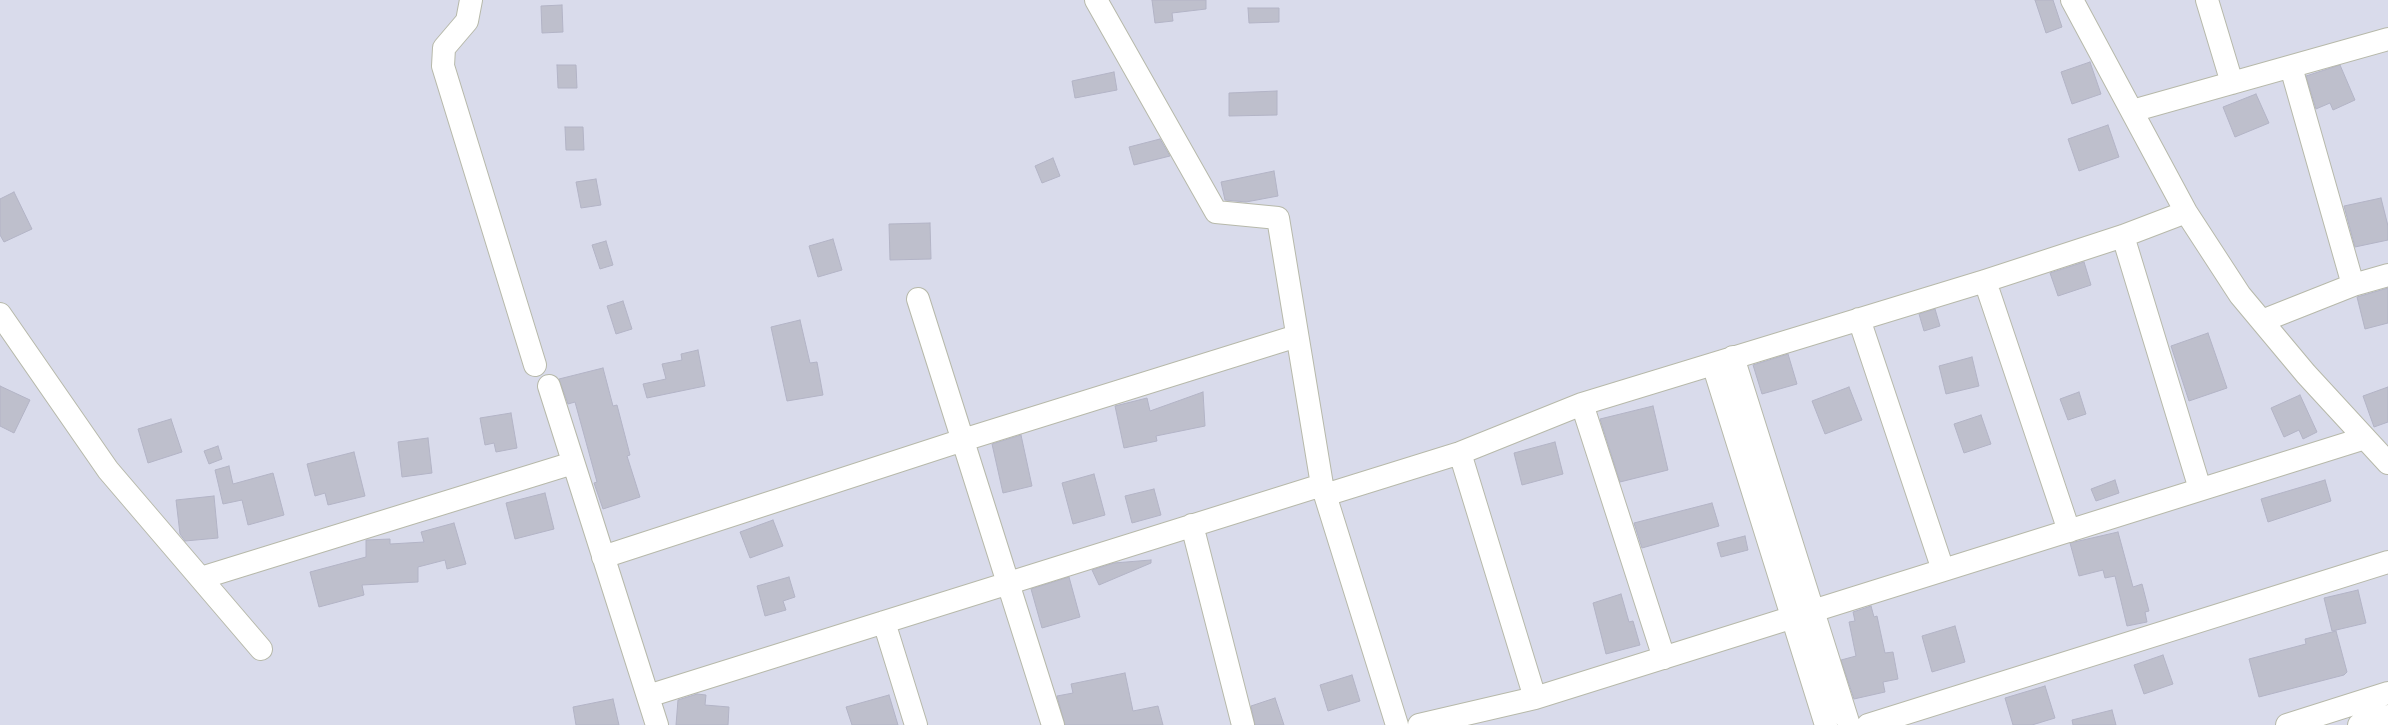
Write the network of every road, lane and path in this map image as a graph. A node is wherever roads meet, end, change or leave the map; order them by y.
1 (471, 0) edge
2 (1096, 0) edge
3 (2072, 0) edge
4 (2207, 0) edge
5 (2388, 39) edge
6 (2291, 67) junction
7 (2232, 83) junction
8 (2132, 111) junction
9 (2186, 212) junction
10 (2123, 236) junction
11 (2388, 275) edge
12 (1985, 281) junction
13 (2353, 285) junction
14 (918, 298) dead end
15 (0, 314) edge
16 (1859, 319) junction
17 (2262, 321) junction
18 (1297, 336) junction
19 (1723, 360) junction
20 (535, 366) dead end
21 (548, 386) dead end
22 (1582, 404) junction
23 (2365, 438) junction
24 (963, 440) junction
25 (1460, 453) junction
26 (573, 463) junction
27 (2388, 463) edge
28 (2200, 489) junction
29 (1323, 490) junction
30 (1192, 525) junction
31 (2069, 531) junction
32 (603, 557) junction
33 (2388, 562) edge
34 (1943, 570) junction
35 (201, 578) junction
36 (1008, 583) junction
37 (1813, 611) junction
38 (1792, 618) junction
39 (884, 622) junction
40 (262, 649) dead end
41 (1664, 658) junction
42 (2388, 694) edge
43 (648, 696) junction
44 (1535, 698) junction
45 (2388, 716) edge
46 (657, 725) edge
47 (916, 725) edge
48 (1053, 725) edge
49 (1244, 725) edge
50 (1397, 725) edge
51 (1419, 725) edge
52 (1826, 725) edge
53 (1849, 725) edge
54 (1868, 725) edge
55 (2287, 725) edge
56 (2359, 725) edge

1 - 20 street
2 - 18 street
3 - 8 street
4 - 7 street
5 - 6 street
6 - 7 street
6 - 13 street
7 - 8 street
8 - 9 street
9 - 10 street
9 - 17 street
10 - 12 street
10 - 28 street
11 - 13 street
12 - 16 street
12 - 31 street
13 - 17 street
14 - 24 street
15 - 35 street
16 - 19 street
16 - 34 street
17 - 23 street
18 - 24 street
18 - 29 street
19 - 22 street
19 - 37 street
19 - 38 street
21 - 26 street
22 - 25 street
22 - 41 street
23 - 27 street
23 - 28 street
24 - 32 street
24 - 36 street
25 - 29 street
25 - 44 street
26 - 32 street
26 - 35 street
28 - 31 street
29 - 30 street
29 - 50 street
30 - 36 street
30 - 49 street
31 - 34 street
32 - 43 street
33 - 54 street
34 - 37 street
35 - 40 street
36 - 39 street
36 - 48 street
37 - 38 street
37 - 53 street
38 - 41 street
38 - 52 street
39 - 43 street
39 - 47 street
41 - 44 street
42 - 55 street
43 - 46 street
44 - 51 street
45 - 56 street

